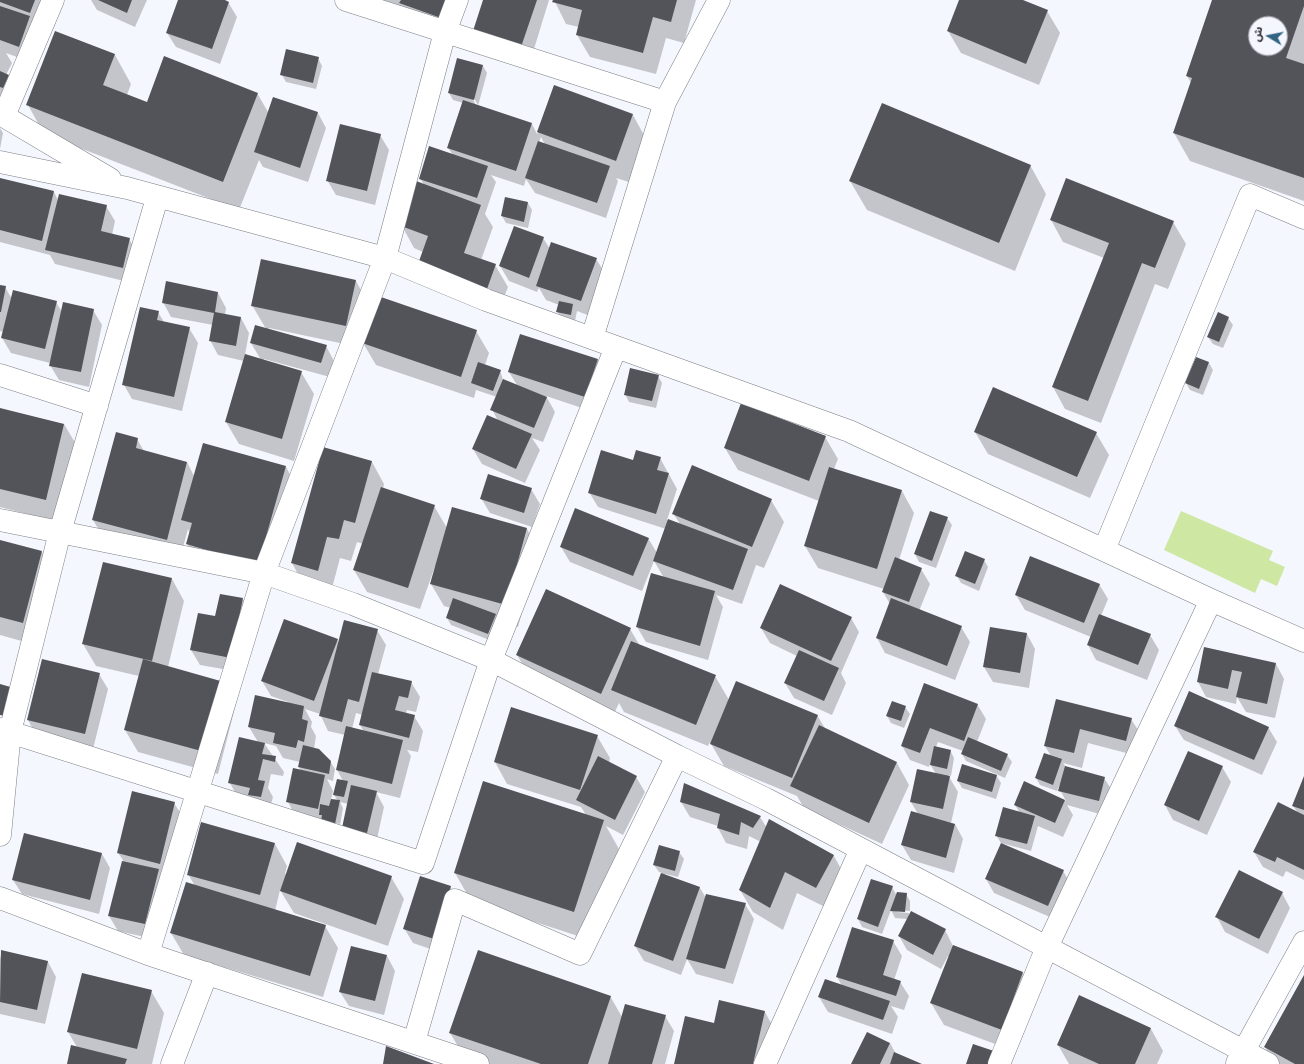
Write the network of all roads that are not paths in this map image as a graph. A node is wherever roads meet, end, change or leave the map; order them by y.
1 (53, 0) edge
2 (346, 0) edge
3 (457, 0) edge
4 (720, 0) edge
5 (445, 32) junction
6 (665, 102) junction
7 (2, 115) edge
8 (0, 162) edge
9 (127, 188) junction
10 (157, 198) junction
11 (1304, 218) edge
12 (385, 258) junction
13 (592, 338) junction
14 (616, 347) junction
15 (0, 375) edge
16 (97, 406) junction
17 (0, 520) edge
18 (60, 532) junction
19 (1104, 550) junction
20 (264, 573) junction
21 (1211, 600) junction
22 (1304, 641) edge
23 (491, 660) junction
24 (5, 730) edge
25 (676, 756) junction
26 (198, 792) junction
27 (0, 835) edge
28 (861, 849) junction
29 (0, 898) edge
30 (1304, 942) edge
31 (1047, 947) junction
32 (148, 954) junction
33 (207, 973) junction
34 (414, 1042) junction
35 (1240, 1058) edge
36 (172, 1064) edge
37 (478, 1064) edge
38 (765, 1064) edge
39 (999, 1064) edge
40 (1268, 1064) edge

1 - 7 street
2 - 5 street
3 - 5 street
4 - 6 street
5 - 6 street
5 - 12 street
6 - 13 street
7 - 9 street
8 - 9 street
9 - 10 street
10 - 12 street
10 - 16 street
11 - 19 street
12 - 13 street
12 - 20 street
13 - 14 street
14 - 19 street
14 - 23 street
15 - 16 street
16 - 18 street
17 - 18 street
18 - 20 street
18 - 24 street
19 - 21 street
20 - 23 street
20 - 26 street
21 - 22 street
21 - 31 street
23 - 25 street
23 - 26 street
24 - 26 street
24 - 27 street
25 - 28 street
25 - 34 street
26 - 32 street
28 - 31 street
28 - 38 street
29 - 32 street
30 - 35 street
31 - 35 street
31 - 39 street
32 - 33 street
33 - 34 street
33 - 36 street
34 - 37 street
35 - 40 street

